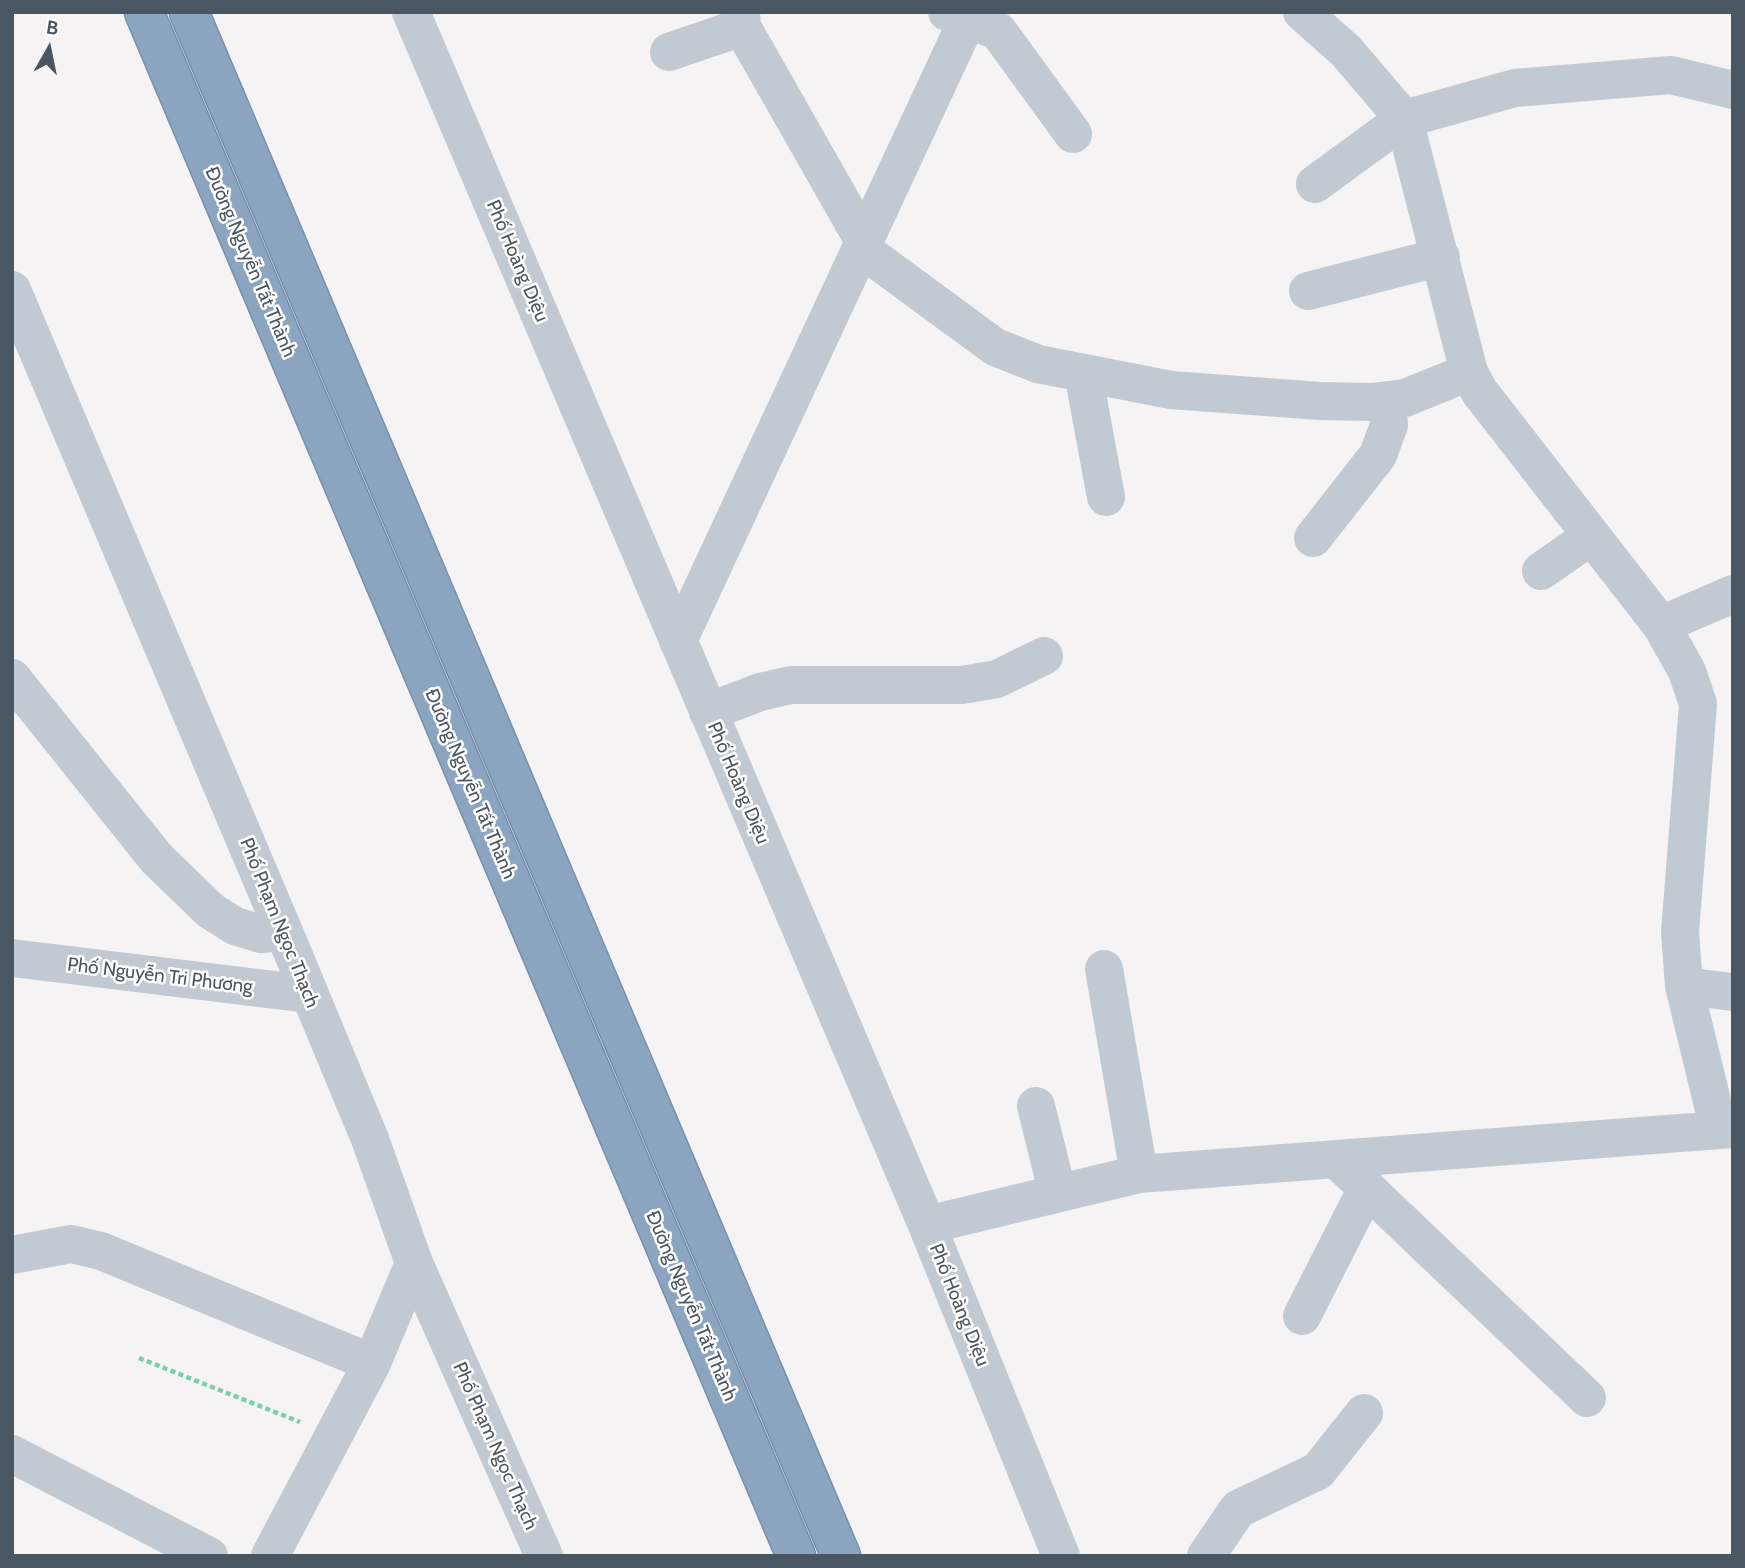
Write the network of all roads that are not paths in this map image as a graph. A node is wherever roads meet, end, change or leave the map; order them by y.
1 (144, 12) edge
2 (189, 12) edge
3 (411, 12) edge
4 (1302, 12) edge
5 (962, 14) edge
6 (742, 20) edge
7 (669, 52) dead end
8 (1733, 90) edge
9 (1404, 119) junction
10 (1073, 134) dead end
11 (1315, 184) dead end
12 (864, 246) junction
13 (1441, 257) junction
14 (12, 290) edge
15 (1308, 291) dead end
16 (1469, 372) junction
17 (1083, 373) junction
18 (1387, 400) junction
19 (1106, 498) dead end
20 (1590, 537) junction
21 (1313, 538) dead end
22 (1541, 571) dead end
23 (1733, 594) edge
24 (1661, 625) junction
25 (678, 640) junction
26 (1044, 656) dead end
27 (12, 678) edge
28 (708, 712) junction
29 (284, 932) junction
30 (12, 958) edge
31 (1104, 969) dead end
32 (1684, 986) junction
33 (1733, 992) edge
34 (308, 994) junction
35 (1036, 1106) dead end
36 (1726, 1130) edge
37 (1337, 1160) junction
38 (1139, 1174) junction
39 (1367, 1188) junction
40 (1057, 1191) junction
41 (927, 1225) junction
42 (12, 1255) edge
43 (414, 1263) junction
44 (1302, 1316) dead end
45 (372, 1363) junction
46 (1587, 1398) dead end
47 (1364, 1413) dead end
48 (12, 1454) edge
49 (209, 1556) edge
50 (270, 1556) edge
51 (544, 1556) edge
52 (796, 1556) edge
53 (841, 1556) edge
54 (1061, 1556) edge
55 (1206, 1556) edge

1 - 52 highway, Đường Nguyễn Tất Thành
2 - 53 highway, Đường Nguyễn Tất Thành
3 - 25 street, Phố Hoàng Diệu
4 - 9 street
5 - 10 street
5 - 12 street
6 - 7 street
6 - 12 street
8 - 9 street
9 - 11 street
9 - 13 street
12 - 17 street
12 - 25 street
13 - 15 street
13 - 16 street
14 - 29 street, Phố Phạm Ngọc Thạch
16 - 18 street
16 - 20 street
17 - 18 street
17 - 19 street
18 - 21 street
20 - 22 street
20 - 24 street
23 - 24 street
24 - 32 street
25 - 28 street, Phố Hoàng Diệu
26 - 28 street
27 - 29 street
28 - 41 street, Phố Hoàng Diệu
29 - 34 street, Phố Phạm Ngọc Thạch
30 - 34 street, Phố Nguyễn Tri Phương
31 - 38 street
32 - 33 street
32 - 36 street
34 - 43 street, Phố Phạm Ngọc Thạch
35 - 40 street
36 - 37 street
37 - 38 street
37 - 39 street
38 - 40 street
39 - 44 street
39 - 46 street
40 - 41 street
41 - 54 street, Phố Hoàng Diệu
42 - 45 street
43 - 45 street
43 - 51 street, Phố Phạm Ngọc Thạch
45 - 50 street
47 - 55 street
48 - 49 street

